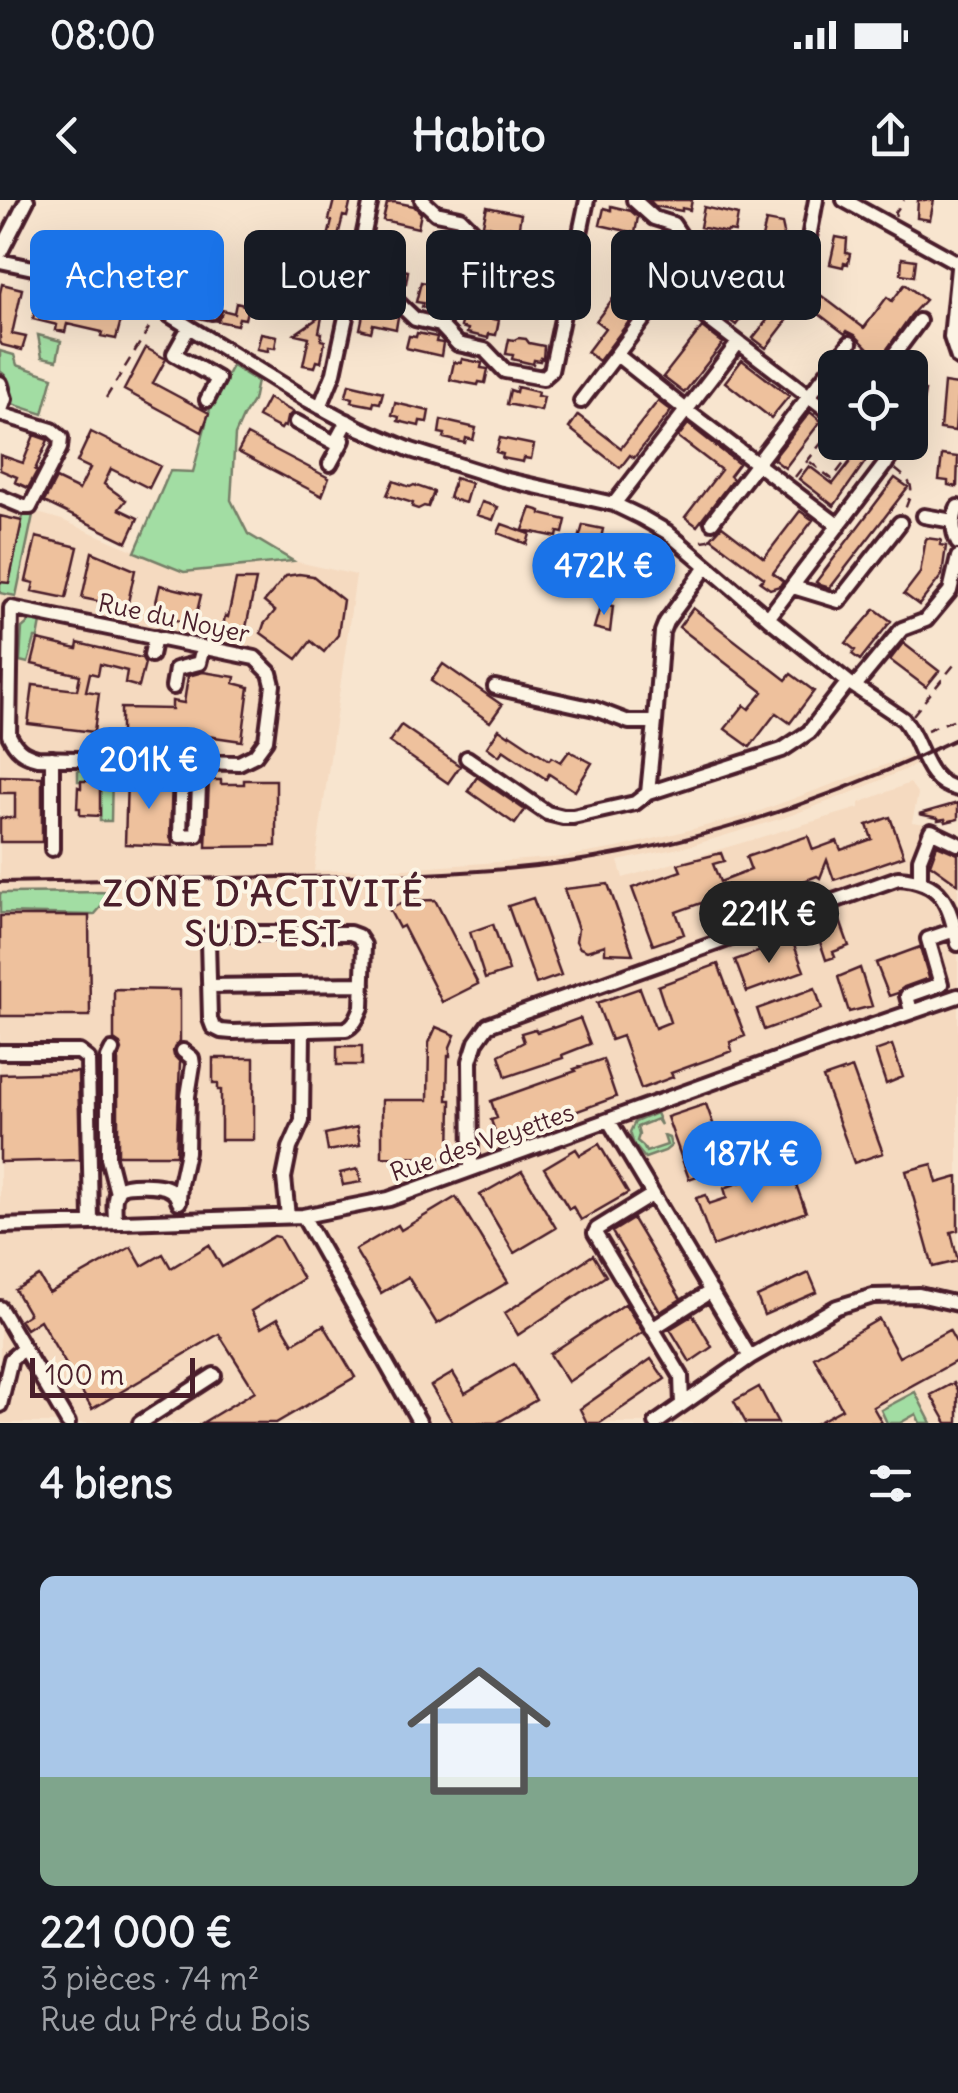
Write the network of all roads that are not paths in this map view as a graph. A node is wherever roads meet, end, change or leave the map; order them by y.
1 (27, 200) edge
2 (371, 200) edge
3 (422, 200) edge
4 (587, 200) edge
5 (634, 200) edge
6 (816, 200) edge
7 (844, 200) edge
8 (365, 230) edge
9 (472, 230) edge
10 (581, 230) edge
11 (677, 230) edge
12 (810, 230) edge
13 (0, 252) edge
14 (0, 262) edge
15 (30, 268) edge
16 (958, 273) edge
17 (406, 311) edge
18 (174, 320) edge
19 (345, 320) edge
20 (562, 320) edge
21 (643, 320) edge
22 (708, 320) edge
23 (918, 321) dead end
24 (188, 329) junction
25 (738, 343) junction
26 (850, 343) dead end
27 (897, 350) edge
28 (617, 355) junction
29 (958, 358) edge
30 (0, 383) edge
31 (810, 396) junction
32 (206, 400) dead end
33 (581, 402) dead end
34 (818, 402) edge
35 (320, 407) junction
36 (686, 410) junction
37 (0, 413) edge
38 (296, 422) dead end
39 (349, 422) junction
40 (885, 460) edge
41 (888, 460) edge
42 (758, 463) junction
43 (886, 463) junction
44 (330, 464) dead end
45 (0, 497) edge
46 (614, 504) junction
47 (956, 514) edge
48 (924, 516) dead end
49 (712, 522) dead end
50 (900, 523) road end
51 (840, 526) junction
52 (958, 543) edge
53 (958, 556) edge
54 (706, 566) junction
55 (793, 586) junction
56 (6, 606) edge
57 (768, 618) junction
58 (155, 637) junction
59 (203, 647) junction
60 (152, 655) dead end
61 (851, 684) junction
62 (495, 686) dead end
63 (173, 687) dead end
64 (655, 722) junction
65 (5, 742) edge
66 (52, 758) junction
67 (468, 758) dead end
68 (182, 761) junction
69 (200, 761) junction
70 (958, 789) edge
71 (648, 793) junction
72 (958, 844) edge
73 (52, 848) dead end
74 (920, 882) junction
75 (956, 937) edge
76 (362, 984) junction
77 (209, 986) junction
78 (958, 996) edge
79 (911, 1011) junction
80 (303, 1031) junction
81 (112, 1050) dead end
82 (184, 1051) dead end
83 (0, 1052) edge
84 (609, 1121) junction
85 (471, 1169) junction
86 (117, 1193) junction
87 (652, 1196) junction
88 (179, 1201) junction
89 (295, 1216) junction
90 (180, 1219) junction
91 (91, 1221) junction
92 (115, 1221) junction
93 (2, 1230) edge
94 (711, 1292) junction
95 (958, 1304) edge
96 (0, 1308) edge
97 (652, 1328) junction
98 (24, 1348) junction
99 (750, 1357) junction
100 (214, 1375) dead end
101 (0, 1405) edge
102 (682, 1405) junction
103 (68, 1423) edge
104 (140, 1423) edge
105 (420, 1423) edge
106 (656, 1423) edge

1 - 13 street
2 - 8 street
3 - 9 street
4 - 10 street
5 - 11 street
6 - 12 street
7 - 16 street
14 - 15 street
16 - 29 street
17 - 20 street
18 - 24 street
19 - 35 street
21 - 28 street
22 - 25 street
23 - 27 street
24 - 32 street
24 - 35 street
25 - 31 street
25 - 36 street
26 - 31 street
28 - 33 street
28 - 36 street
30 - 37 street
31 - 34 street
31 - 42 street
35 - 39 street
36 - 42 street
36 - 46 street
37 - 45 street
38 - 39 street
39 - 44 street
39 - 46 street
40 - 43 street
41 - 43 street
42 - 49 street
42 - 51 street
43 - 51 street
46 - 54 street
47 - 48 street
47 - 52 street
50 - 55 street
51 - 55 street
53 - 61 street
54 - 57 street
54 - 64 street
55 - 57 street
56 - 58 street, Rue du Noyer
56 - 65 street, Rue du Noyer
57 - 61 street
58 - 59 street, Rue du Noyer
58 - 60 street
59 - 63 street
59 - 69 street, Rue du Noyer
61 - 70 street
61 - 71 street
62 - 64 street
64 - 71 street
65 - 66 street, Rue du Noyer
66 - 68 street, Rue du Noyer
66 - 73 street
67 - 71 street
68 - 69 street, Rue du Noyer
68 - 69 street
72 - 74 street
74 - 75 street
74 - 85 street
75 - 79 street
76 - 77 street
76 - 77 street
76 - 80 street
77 - 80 street
78 - 79 street, Rue des Veyettes
79 - 84 street, Rue des Veyettes
80 - 89 street
81 - 86 street
82 - 88 street
83 - 91 street
84 - 85 street, Rue des Veyettes
84 - 87 street
85 - 89 street, Rue des Veyettes
86 - 88 street
86 - 92 street
87 - 94 street
87 - 97 street
88 - 90 street
89 - 90 street, Rue des Veyettes
89 - 105 street
90 - 92 street, Rue des Veyettes
91 - 92 street, Rue des Veyettes
91 - 93 street, Rue des Veyettes
94 - 97 street
94 - 99 street
95 - 99 street
96 - 98 street
97 - 102 street
98 - 101 street
98 - 103 street
99 - 102 street
100 - 104 street
102 - 106 street

